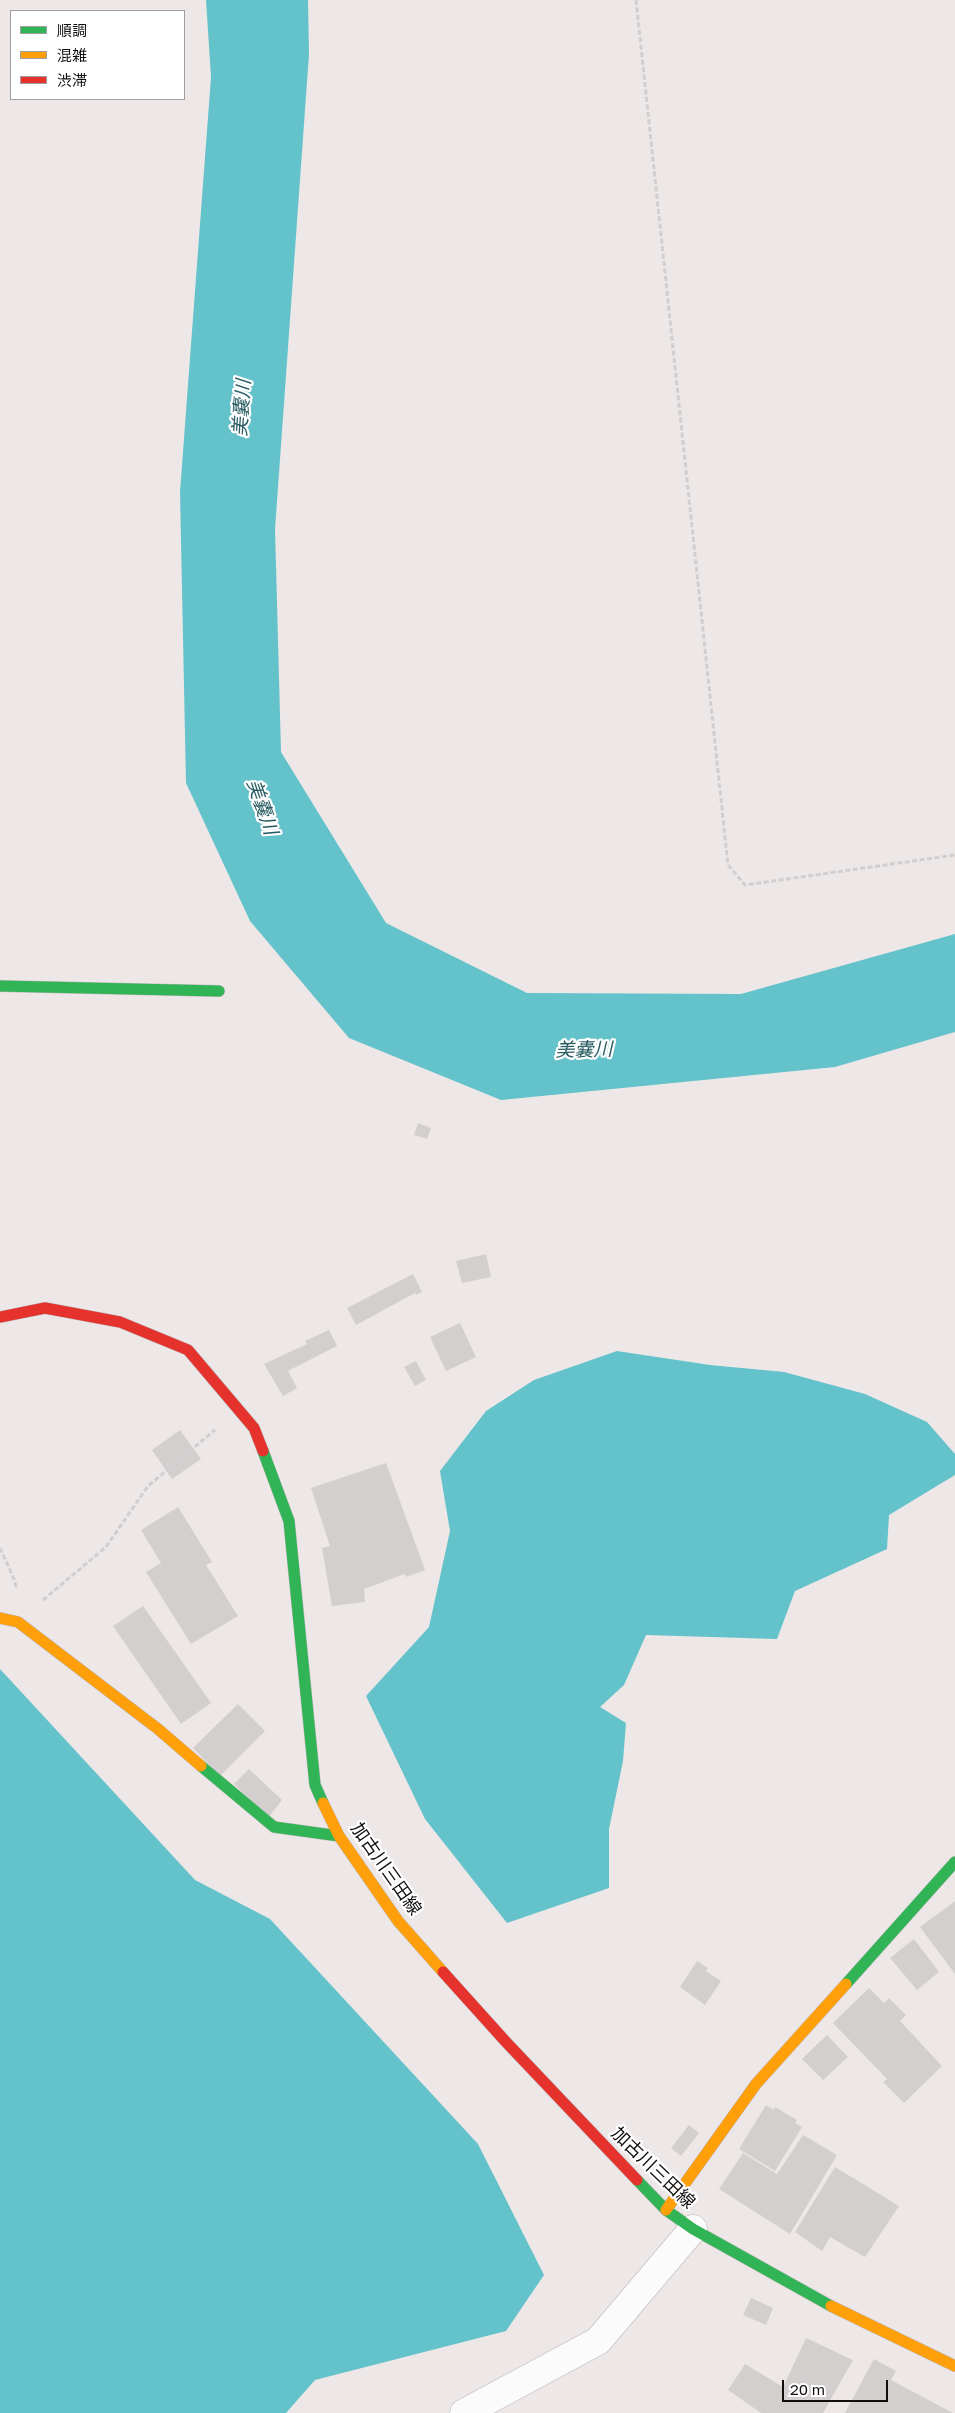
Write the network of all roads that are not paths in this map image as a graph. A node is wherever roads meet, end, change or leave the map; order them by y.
1 (0, 986) edge
2 (219, 991) dead end
3 (0, 1317) edge
4 (0, 1618) edge
5 (339, 1836) junction
6 (955, 1862) edge
7 (666, 2210) junction
8 (693, 2229) junction
9 (955, 2366) edge
10 (464, 2413) edge

1 - 2 main road
3 - 5 main road, 加古川三田線
4 - 5 main road
5 - 7 main road, 加古川三田線
6 - 7 main road
7 - 8 main road, 加古川三田線
8 - 9 main road, 加古川三田線
8 - 10 street

